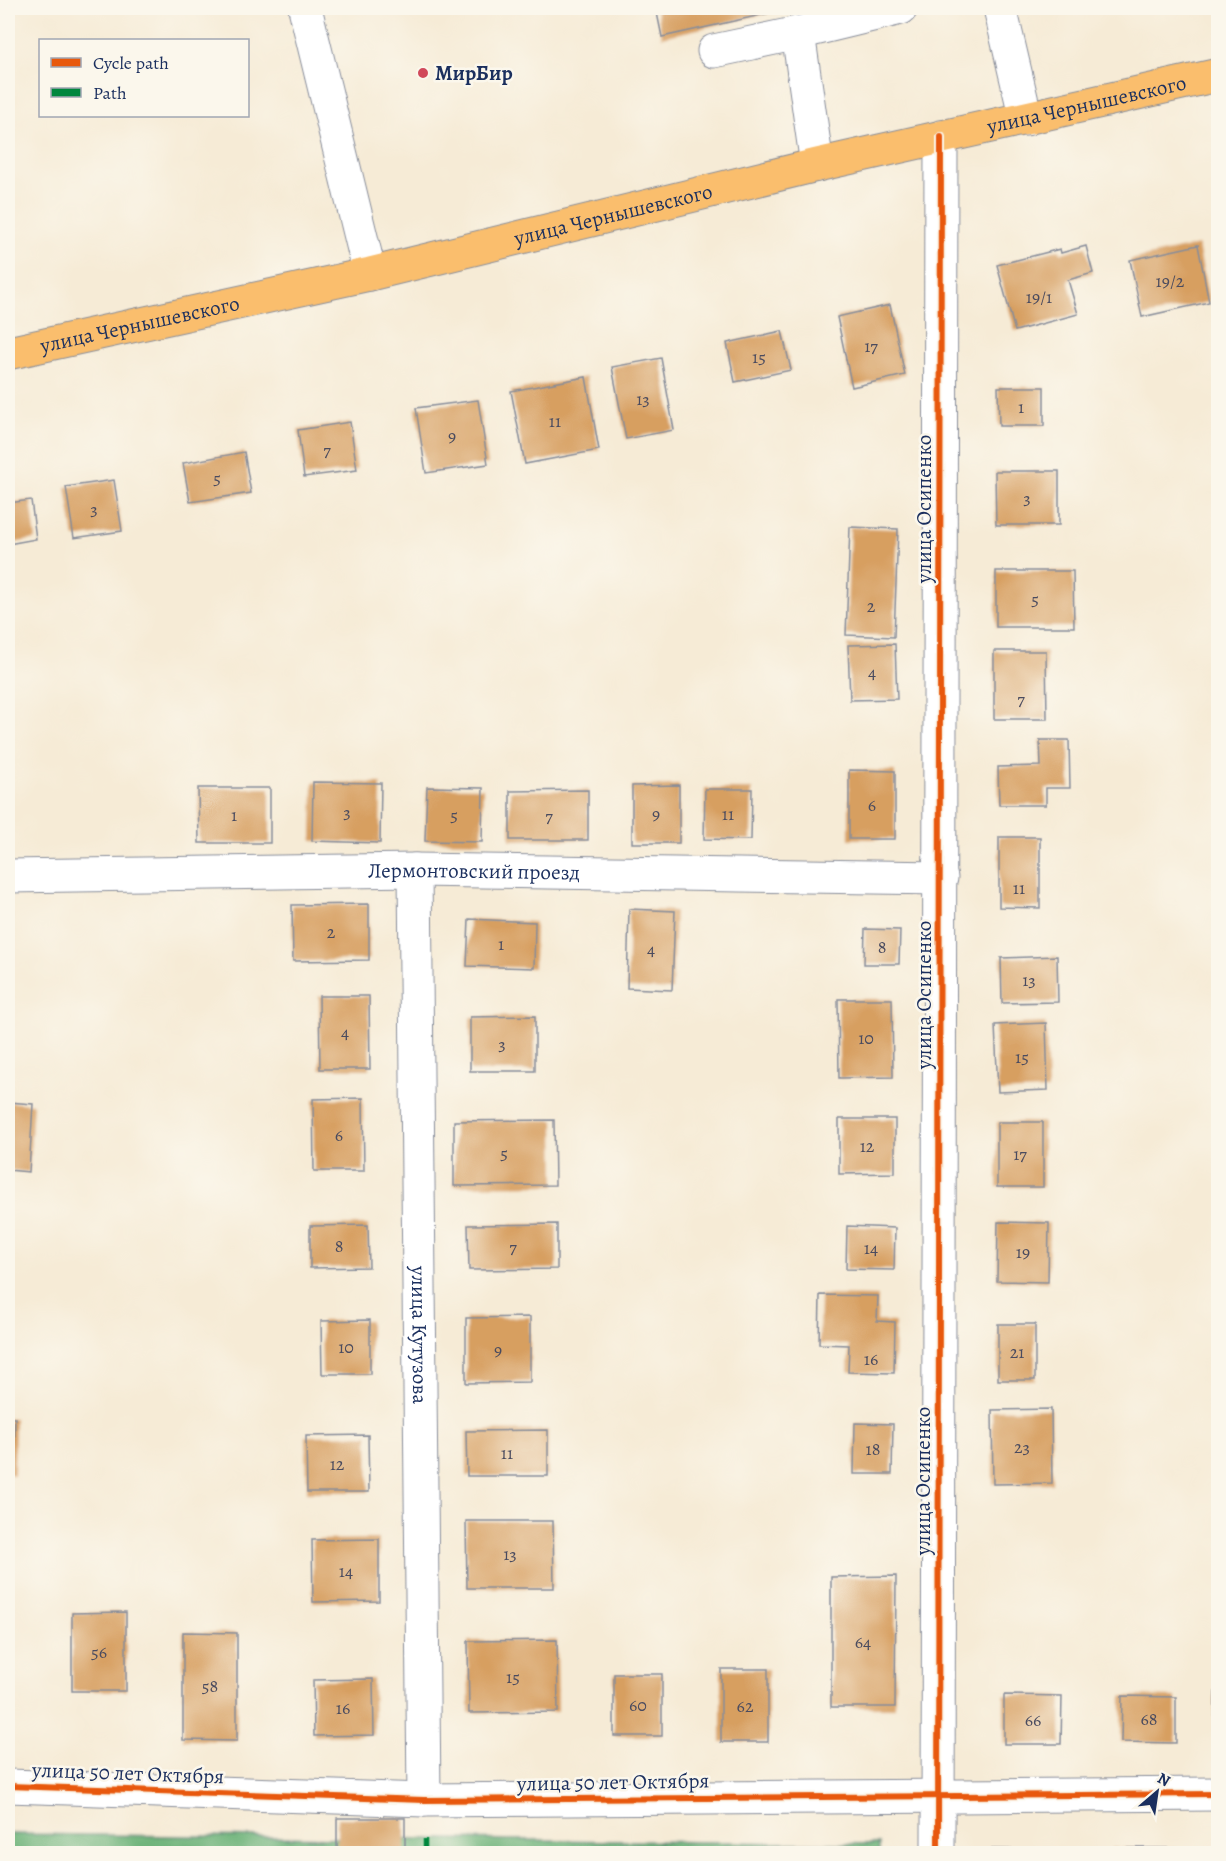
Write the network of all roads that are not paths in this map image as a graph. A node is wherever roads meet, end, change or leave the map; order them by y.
1 (305, 8) edge
2 (901, 8) edge
3 (1000, 8) edge
4 (798, 33) junction
5 (714, 51) dead end
6 (1218, 75) edge
7 (1026, 119) junction
8 (941, 137) junction
9 (817, 165) junction
10 (370, 274) junction
11 (8, 353) edge
12 (415, 870) junction
13 (8, 876) edge
14 (941, 878) junction
15 (8, 1786) edge
16 (1218, 1794) edge
17 (939, 1795) junction
18 (424, 1800) junction
19 (938, 1854) edge

1 - 10 street
2 - 4 street
3 - 7 street
4 - 5 street
4 - 9 street
6 - 7 main road, улица Чернышевского
7 - 8 main road, улица Чернышевского
8 - 9 main road, улица Чернышевского
8 - 14 street, улица Осипенко
9 - 10 main road, улица Чернышевского
10 - 11 main road, улица Чернышевского
12 - 13 street, Лермонтовский проезд
12 - 14 street, Лермонтовский проезд
12 - 18 street, улица Кутузова
14 - 17 street, улица Осипенко
15 - 18 street, улица 50 лет Октября
16 - 17 street, улица 50 лет Октября
17 - 18 street, улица 50 лет Октября
17 - 19 street, улица Осипенко

